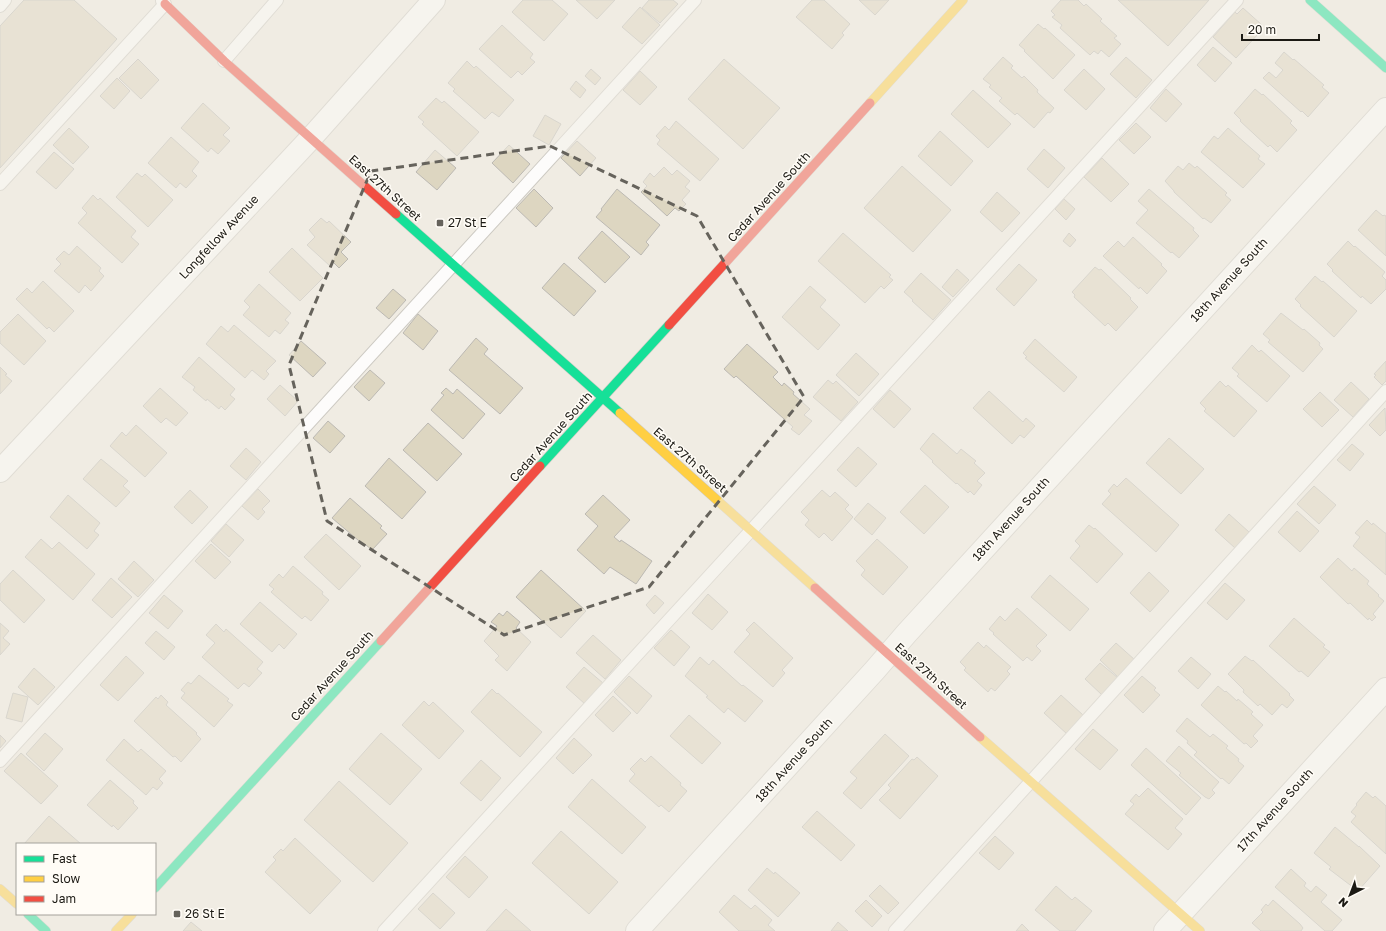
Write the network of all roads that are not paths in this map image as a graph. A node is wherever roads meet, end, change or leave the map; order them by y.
1 (5, 0) edge
2 (277, 0) edge
3 (434, 0) edge
4 (695, 0) edge
5 (963, 0) edge
6 (1237, 0) edge
7 (1310, 0) edge
8 (163, 2) edge
9 (0, 6) edge
10 (224, 61) junction
11 (1386, 68) edge
12 (1386, 109) edge
13 (311, 138) junction
14 (0, 184) edge
15 (452, 265) junction
16 (1386, 391) edge
17 (602, 398) junction
18 (0, 471) edge
19 (751, 530) junction
20 (890, 654) junction
21 (1386, 689) edge
22 (0, 761) edge
23 (1031, 782) junction
24 (156, 887) edge
25 (0, 889) edge
26 (16, 903) edge
27 (1181, 913) junction
28 (29, 915) edge
29 (131, 915) edge
30 (46, 931) edge
31 (116, 931) edge
32 (384, 931) edge
33 (637, 931) edge
34 (895, 931) edge
35 (1165, 931) edge
36 (1200, 931) edge

1 - 9 lane
2 - 10 lane
3 - 13 street, Longfellow Avenue
4 - 15 lane
5 - 17 street, Cedar Avenue South
6 - 19 lane
7 - 11 street
8 - 10 street, East 27th Street
8 - 14 lane
10 - 13 street, East 27th Street
12 - 20 street, 18th Avenue South
13 - 15 street, East 27th Street
13 - 18 street, Longfellow Avenue
15 - 17 street, East 27th Street
15 - 22 lane
16 - 23 lane
17 - 19 street, East 27th Street
17 - 24 street, Cedar Avenue South
19 - 20 street, East 27th Street
19 - 32 lane
20 - 23 street, East 27th Street
20 - 33 street, 18th Avenue South
21 - 27 street, 17th Avenue South
23 - 27 street, East 27th Street
23 - 34 lane
25 - 26 street
27 - 35 street, 17th Avenue South
27 - 36 street, East 27th Street
28 - 30 street
29 - 31 street

